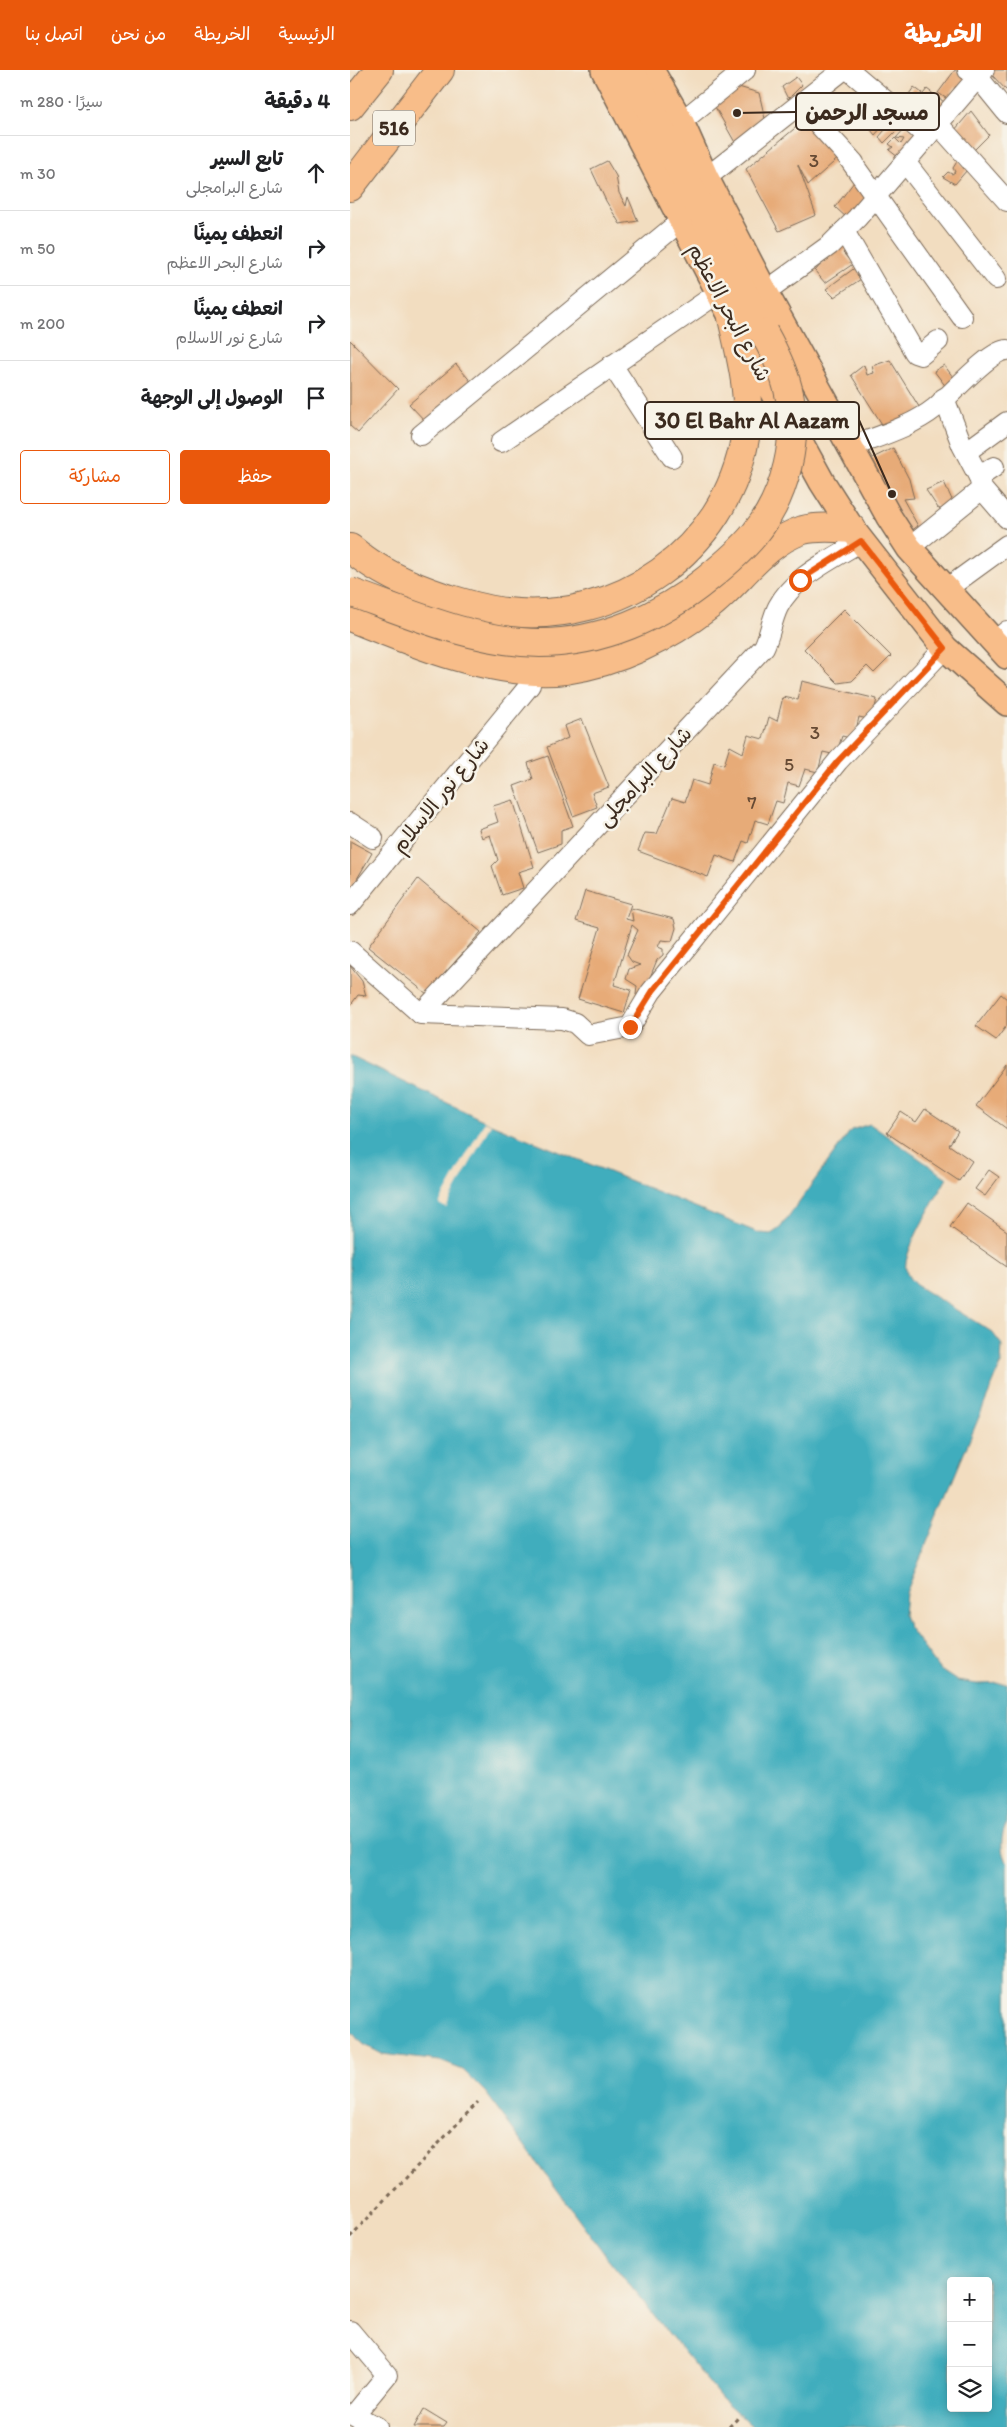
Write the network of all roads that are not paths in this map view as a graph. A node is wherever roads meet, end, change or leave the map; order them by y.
1 (379, 70) edge
2 (440, 70) edge
3 (604, 70) edge
4 (630, 70) edge
5 (651, 70) edge
6 (744, 70) edge
7 (842, 70) edge
8 (849, 70) edge
9 (976, 72) edge
10 (800, 104) junction
11 (350, 106) edge
12 (1007, 112) edge
13 (681, 122) junction
14 (932, 130) junction
15 (905, 162) junction
16 (706, 178) junction
17 (350, 187) edge
18 (878, 193) junction
19 (1007, 201) edge
20 (682, 220) junction
21 (844, 230) junction
22 (996, 279) dead end
23 (765, 292) junction
24 (718, 293) junction
25 (962, 317) dead end
26 (732, 318) junction
27 (938, 342) dead end
28 (1007, 350) edge
29 (612, 365) junction
30 (944, 398) junction
31 (1007, 422) edge
32 (422, 435) dead end
33 (501, 442) dead end
34 (851, 448) junction
35 (966, 452) junction
36 (672, 457) dead end
37 (985, 478) junction
38 (1005, 509) edge
39 (857, 535) junction
40 (1006, 547) edge
41 (350, 548) edge
42 (908, 548) junction
43 (945, 590) junction
44 (350, 592) edge
45 (350, 617) edge
46 (1002, 643) edge
47 (945, 648) junction
48 (530, 685) dead end
49 (1007, 703) edge
50 (350, 823) edge
51 (373, 838) dead end
52 (350, 905) edge
53 (350, 951) edge
54 (421, 1014) junction
55 (350, 2330) edge
56 (377, 2427) edge

1 - 11 highway, 516
2 - 17 highway, 516
3 - 20 main road, شارع البحر الاعظم
4 - 44 highway, bridge
5 - 13 main road, شارع البحر الاعظم
6 - 13 street
7 - 10 street
8 - 14 street
9 - 12 street
9 - 14 street
10 - 16 street
10 - 18 street
13 - 16 main road, شارع البحر الاعظم
14 - 15 street
14 - 19 street
15 - 18 street
15 - 22 street
16 - 23 main road, شارع البحر الاعظم
18 - 21 street
18 - 25 street
20 - 24 main road, شارع البحر الاعظم
20 - 32 street
21 - 23 street
21 - 27 street
23 - 34 main road, شارع البحر الاعظم
24 - 26 main road, شارع البحر الاعظم
24 - 29 street
26 - 39 main road, شارع البحر الاعظم
26 - 41 highway
28 - 30 street
29 - 33 street
29 - 36 street
30 - 34 street
30 - 35 street
31 - 35 street
34 - 42 main road, شارع البحر الاعظم
35 - 37 street
37 - 38 street
37 - 42 street
39 - 45 highway
39 - 47 main road, شارع البحر الاعظم
39 - 54 street, شارع البرامجلى
40 - 43 street
42 - 43 main road, شارع البحر الاعظم
43 - 46 main road, شارع البحر الاعظم
47 - 49 main road, شارع البحر الاعظم
47 - 54 street
48 - 52 street, شارع نور الاسلام
50 - 51 street
53 - 54 street
55 - 56 street

